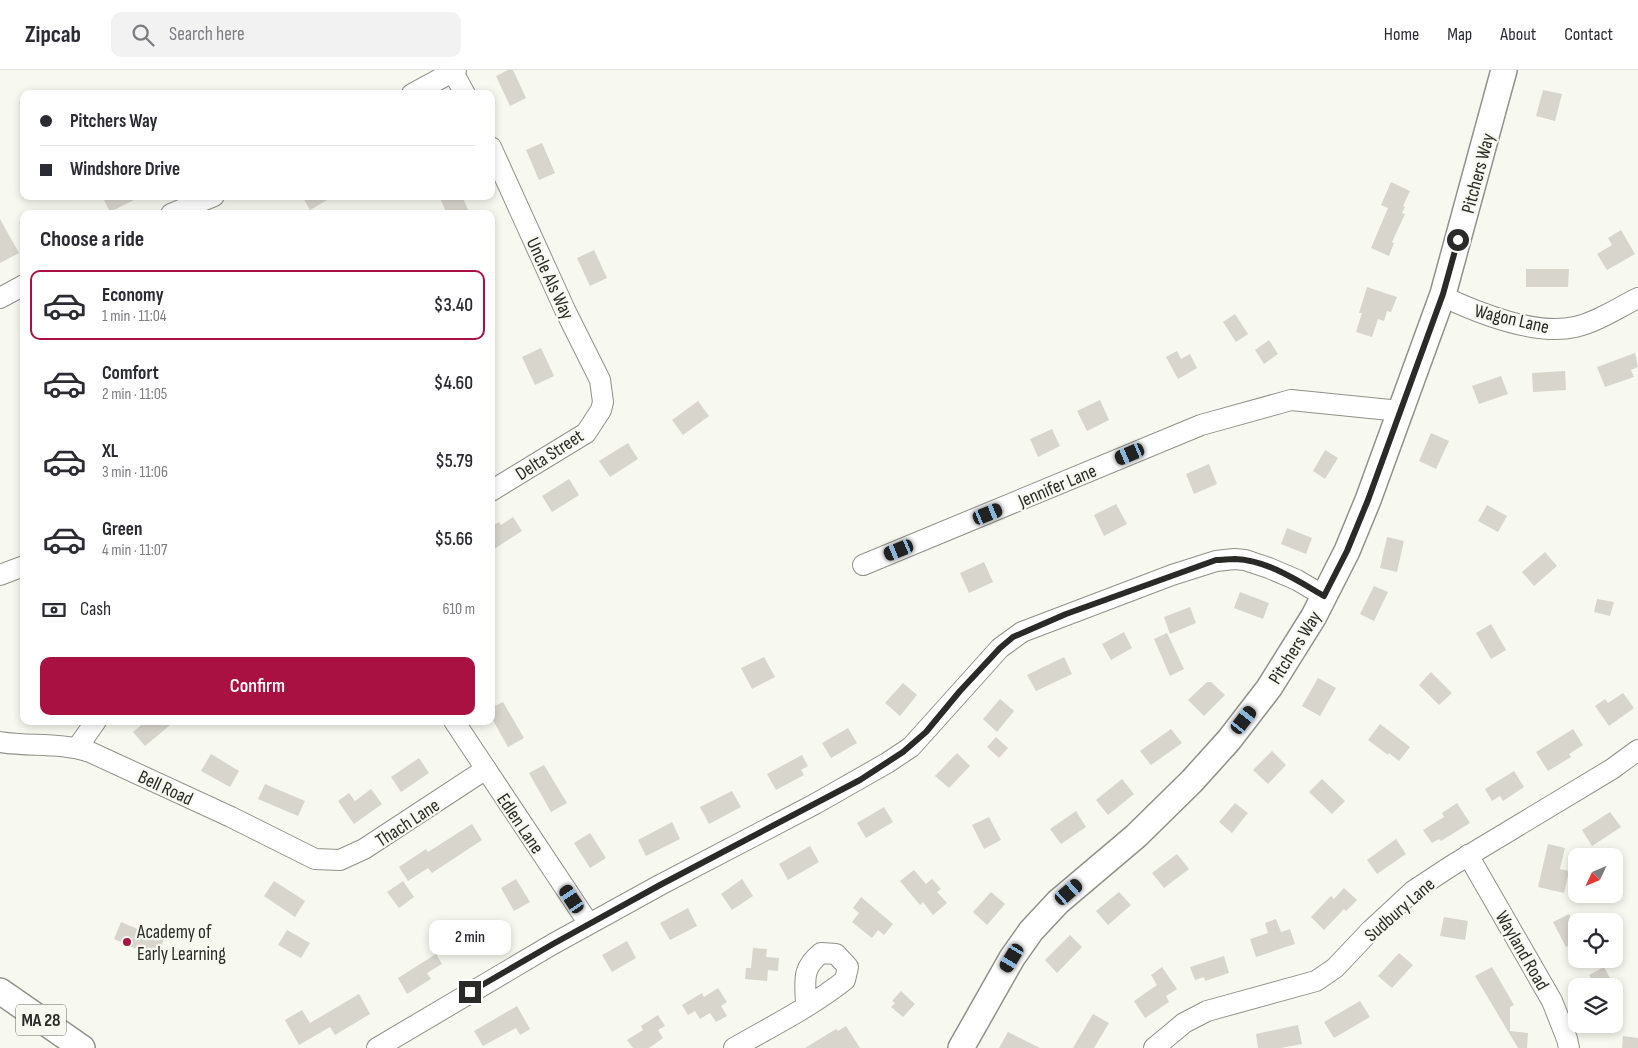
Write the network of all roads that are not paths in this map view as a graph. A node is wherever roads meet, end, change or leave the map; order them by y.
1 (1504, 70) edge
2 (455, 71) edge
3 (419, 90) edge
4 (463, 90) edge
5 (495, 156) edge
6 (204, 200) edge
7 (181, 210) edge
8 (20, 287) edge
9 (1442, 296) junction
10 (0, 298) edge
11 (1638, 298) edge
12 (601, 410) joint
13 (1400, 411) junction
14 (495, 488) edge
15 (863, 565) dead end
16 (20, 568) edge
17 (0, 575) edge
18 (1324, 596) junction
19 (93, 725) edge
20 (457, 725) edge
21 (0, 742) edge
22 (77, 748) junction
23 (1638, 750) edge
24 (486, 769) junction
25 (1468, 855) junction
26 (324, 860) joint
27 (589, 924) junction
28 (0, 991) edge
29 (806, 1006) dead end
30 (82, 1048) edge
31 (377, 1048) edge
32 (734, 1048) edge
33 (960, 1048) edge
34 (1154, 1048) edge
35 (1568, 1048) edge

1 - 9 main road, Pitchers Way
2 - 3 street
2 - 4 street
5 - 12 street, Uncle Als Way
6 - 7 street
8 - 10 street
9 - 11 street, Wagon Lane
9 - 13 main road, Pitchers Way
12 - 14 street, Delta Street
13 - 15 street, Jennifer Lane
13 - 18 main road, Pitchers Way
16 - 17 street
18 - 27 street
18 - 33 main road, Pitchers Way
19 - 22 street
20 - 24 street, Edlen Lane
21 - 22 street, Bell Road
22 - 26 street, Bell Road
23 - 25 street, Sudbury Lane
24 - 26 street, Thach Lane
24 - 27 street, Edlen Lane
25 - 34 street, Sudbury Lane
25 - 35 street, Wayland Road
27 - 31 street
28 - 30 main road, MA 28
29 - 32 street

